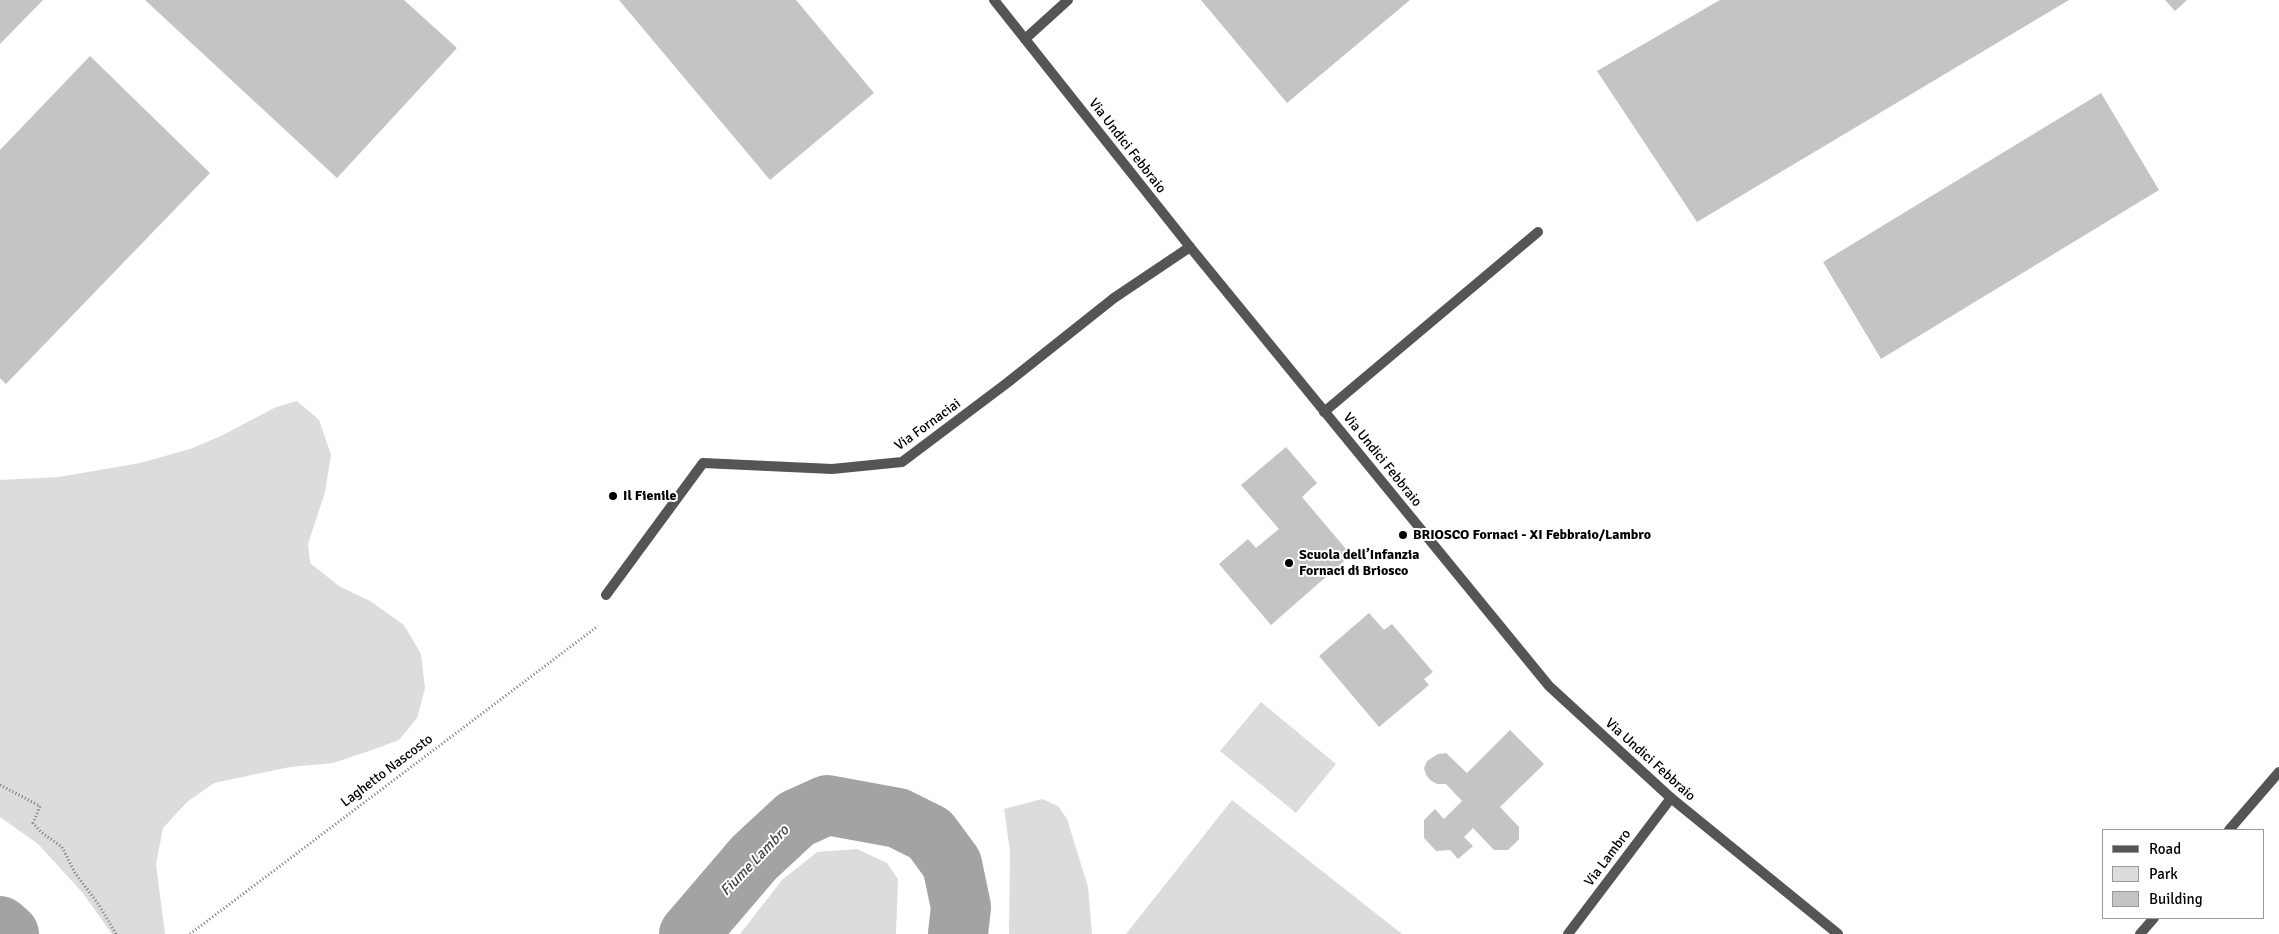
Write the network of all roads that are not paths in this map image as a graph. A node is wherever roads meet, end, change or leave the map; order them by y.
1 (994, 0) edge
2 (1068, 0) edge
3 (1025, 39) junction
4 (1538, 232) dead end
5 (1190, 247) junction
6 (1324, 412) junction
7 (606, 595) dead end
8 (2279, 772) edge
9 (1670, 798) junction
10 (2230, 829) edge
11 (2153, 919) edge
12 (1568, 934) edge
13 (1838, 934) edge
14 (2140, 934) edge

1 - 3 street, Via Undici Febbraio
2 - 3 street
3 - 5 street, Via Undici Febbraio
4 - 6 street
5 - 6 street, Via Undici Febbraio
5 - 7 street, Via Fornaciai
6 - 9 street, Via Undici Febbraio
8 - 10 street
9 - 12 street, Via Lambro
9 - 13 street, Via Undici Febbraio
11 - 14 street

